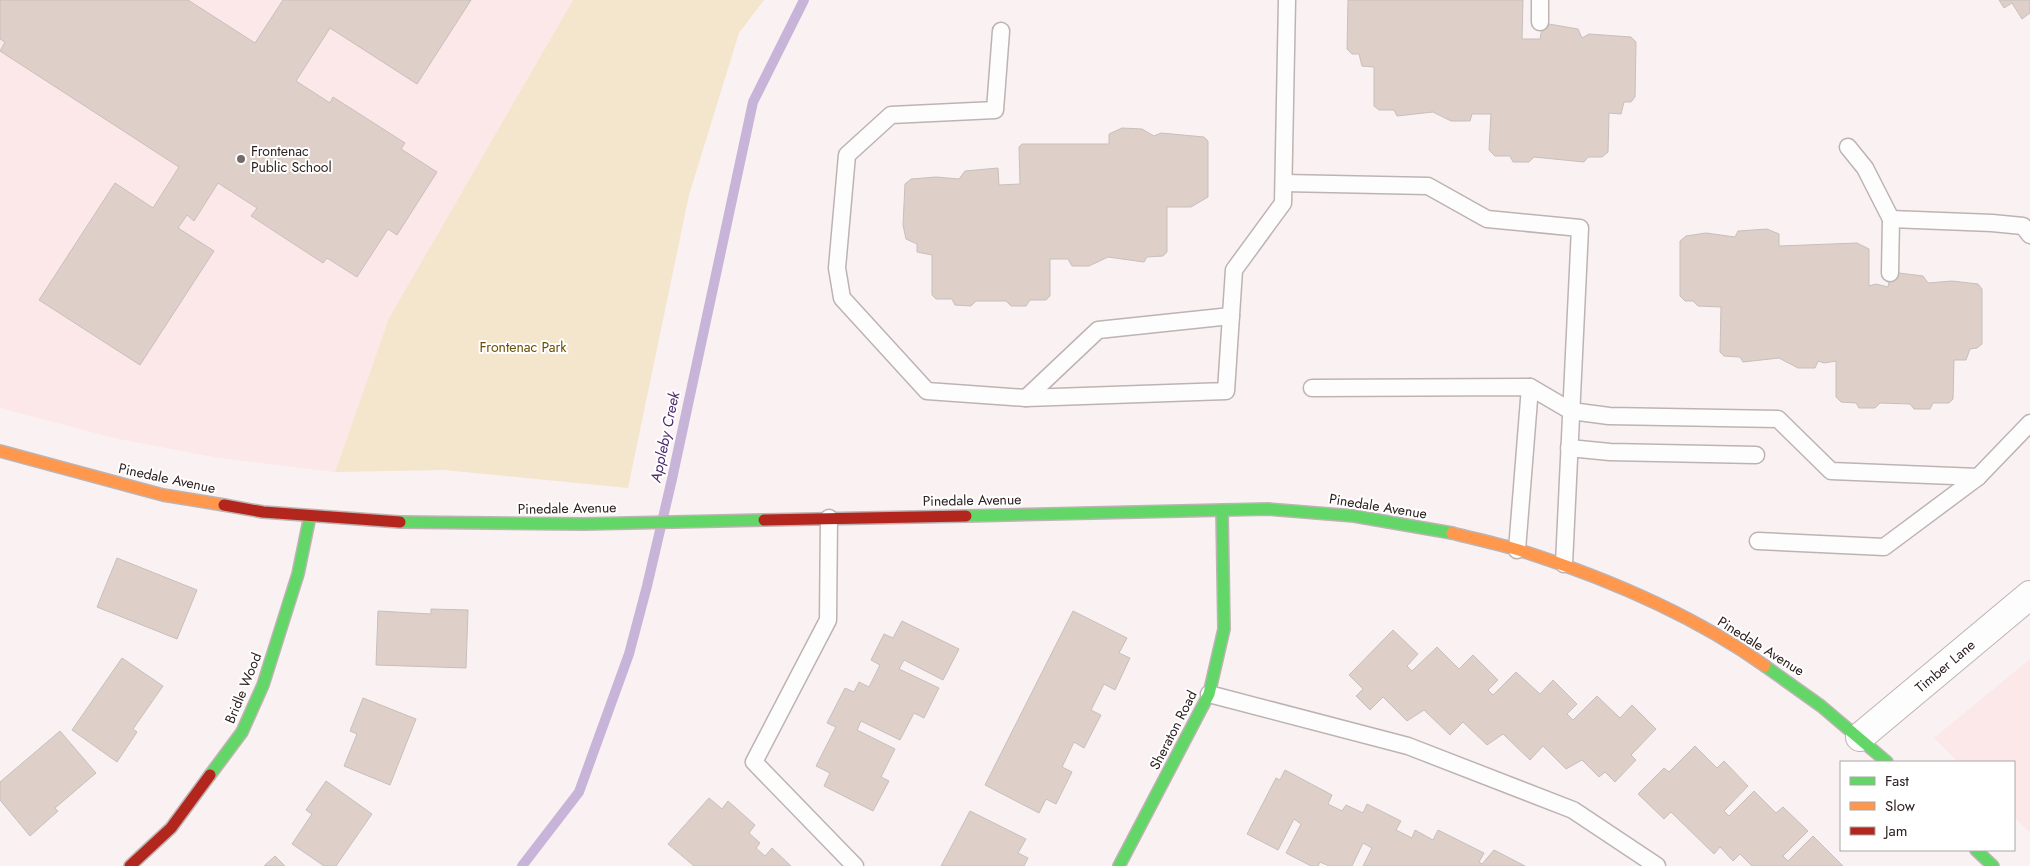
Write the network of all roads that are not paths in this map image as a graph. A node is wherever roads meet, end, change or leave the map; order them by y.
1 (1288, 0) edge
2 (1540, 0) edge
3 (1540, 22) dead end
4 (1001, 31) dead end
5 (1848, 146) dead end
6 (1284, 183) junction
7 (1891, 219) junction
8 (2030, 235) edge
9 (1890, 273) dead end
10 (1231, 316) junction
11 (1530, 387) junction
12 (1312, 388) dead end
13 (1026, 398) junction
14 (1571, 410) junction
15 (2030, 423) edge
16 (1570, 448) junction
17 (0, 451) edge
18 (1756, 454) dead end
19 (1978, 477) junction
20 (1222, 510) junction
21 (310, 516) junction
22 (829, 518) junction
23 (1758, 541) dead end
24 (1517, 550) junction
25 (1564, 564) junction
26 (2030, 595) edge
27 (1209, 694) junction
28 (1860, 737) junction
29 (1886, 761) edge
30 (1977, 851) edge
31 (130, 866) edge
32 (855, 866) edge
33 (1119, 866) edge
34 (1657, 866) edge
35 (1992, 866) edge

1 - 6 lane
2 - 3 lane
4 - 13 lane
5 - 7 lane
6 - 10 lane
6 - 14 lane
7 - 8 lane
7 - 9 lane
10 - 13 lane
10 - 13 lane
11 - 12 lane
11 - 14 lane
11 - 24 lane
14 - 16 lane
14 - 19 lane
15 - 19 lane
16 - 18 lane
16 - 25 lane
17 - 21 street, Pinedale Avenue
19 - 23 lane
20 - 22 street, Pinedale Avenue
20 - 24 street, Pinedale Avenue
20 - 27 street, Sheraton Road
21 - 22 street, Pinedale Avenue
21 - 31 street, Bridle Wood
22 - 32 lane
24 - 25 street, Pinedale Avenue
25 - 28 street, Pinedale Avenue
26 - 28 street, Timber Lane
27 - 33 street, Sheraton Road
27 - 34 lane
28 - 29 street, Pinedale Avenue
30 - 35 street

